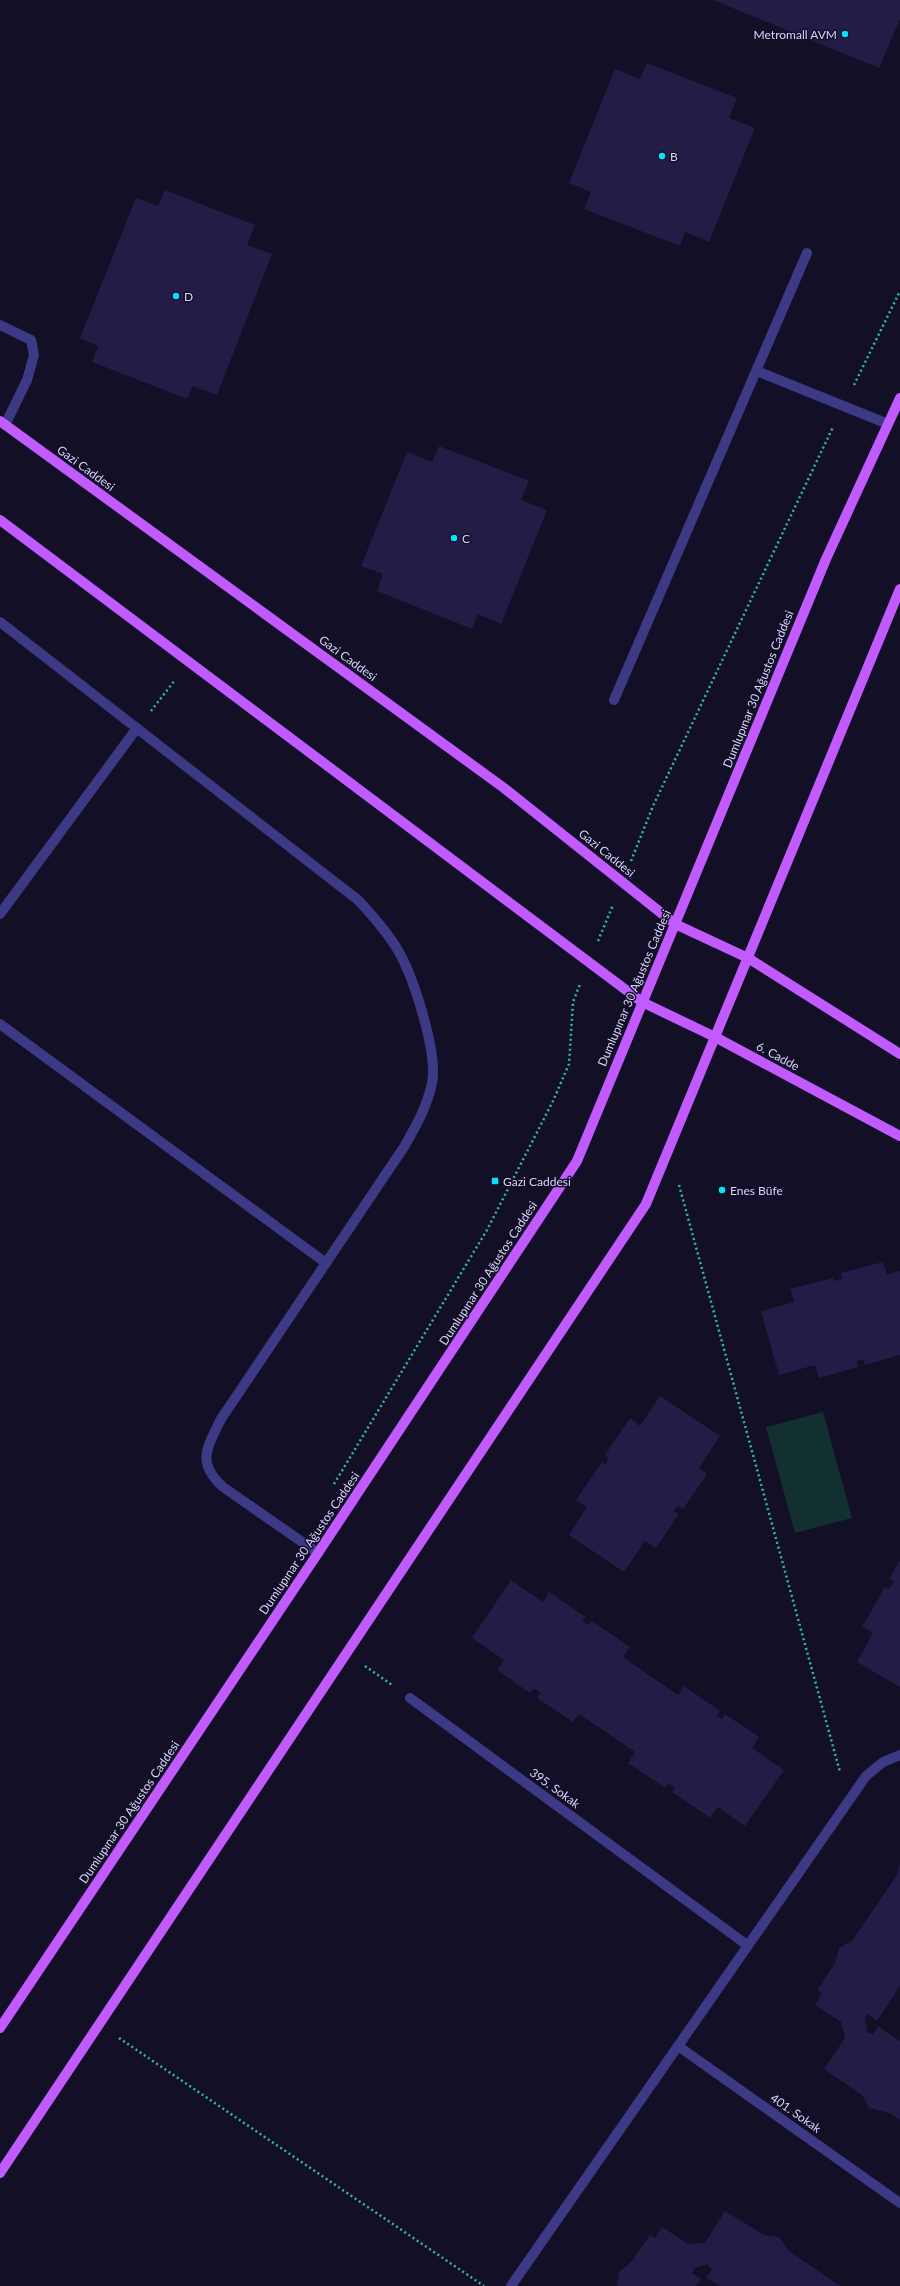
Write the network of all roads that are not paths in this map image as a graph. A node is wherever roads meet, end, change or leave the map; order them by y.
1 (807, 253) dead end
2 (0, 325) edge
3 (757, 371) junction
4 (900, 398) edge
5 (3, 423) edge
6 (888, 424) junction
7 (0, 520) edge
8 (900, 589) edge
9 (0, 622) edge
10 (614, 700) dead end
11 (137, 728) junction
12 (0, 914) edge
13 (675, 924) junction
14 (748, 958) junction
15 (642, 1002) junction
16 (0, 1024) edge
17 (715, 1037) junction
18 (900, 1054) edge
19 (900, 1136) edge
20 (326, 1263) junction
21 (318, 1553) junction
22 (410, 1698) road end
23 (900, 1755) edge
24 (747, 1945) junction
25 (0, 2028) edge
26 (678, 2046) junction
27 (0, 2173) edge
28 (900, 2203) edge
29 (511, 2286) edge

1 - 3 street
2 - 5 street
3 - 6 street
3 - 10 street
4 - 6 main road, Dumlupınar 30 Ağustos Caddesi
5 - 13 main road, Gazi Caddesi
6 - 13 main road, Dumlupınar 30 Ağustos Caddesi
7 - 15 main road
8 - 14 main road
9 - 11 street
11 - 12 street
11 - 20 street
13 - 14 main road
13 - 15 main road, Dumlupınar 30 Ağustos Caddesi
14 - 17 main road
14 - 18 main road
15 - 17 main road, 6. Cadde
15 - 21 main road, Dumlupınar 30 Ağustos Caddesi
16 - 20 street
17 - 19 main road, 6. Cadde
17 - 27 main road
20 - 21 street
21 - 25 main road, Dumlupınar 30 Ağustos Caddesi
22 - 24 street, 395. Sokak
23 - 24 street
24 - 26 street
26 - 28 street, 401. Sokak
26 - 29 street

